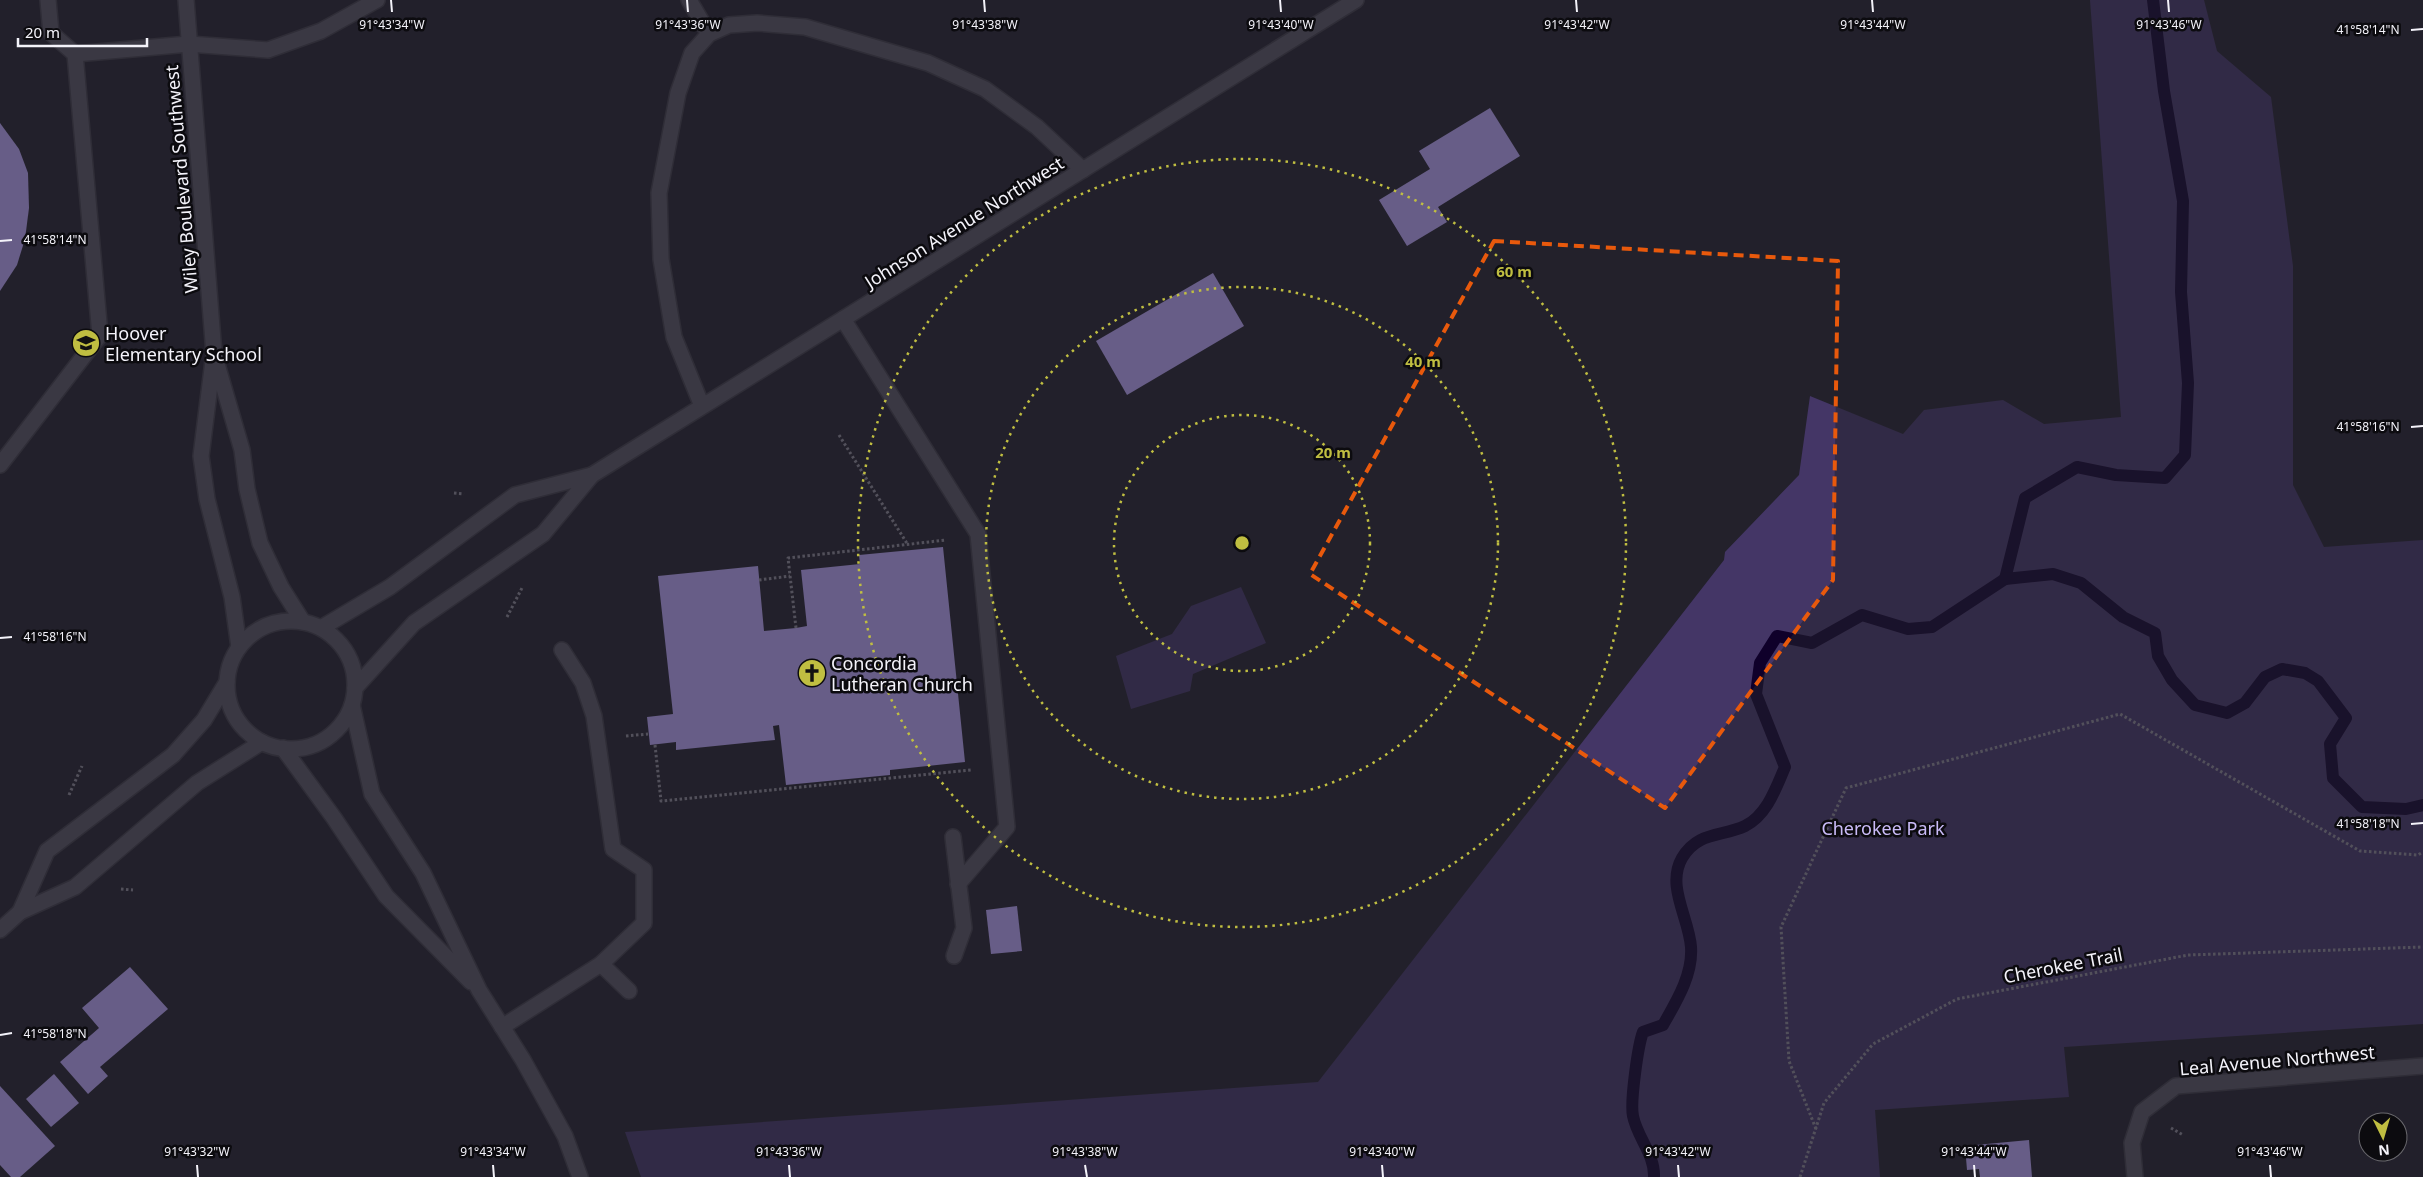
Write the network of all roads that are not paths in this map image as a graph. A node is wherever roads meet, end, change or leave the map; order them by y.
1 (48, 0) edge
2 (186, 0) edge
3 (377, 0) edge
4 (689, 0) edge
5 (1356, 0) edge
6 (709, 34) junction
7 (189, 44) junction
8 (75, 54) junction
9 (1083, 170) junction
10 (843, 319) junction
11 (214, 354) junction
12 (702, 406) junction
13 (0, 465) edge
14 (592, 475) junction
15 (303, 622) junction
16 (321, 628) junction
17 (239, 647) junction
18 (562, 650) dead end
19 (227, 682) junction
20 (355, 688) junction
21 (352, 705) junction
22 (262, 742) junction
23 (283, 748) junction
24 (953, 837) dead end
25 (958, 884) junction
26 (20, 912) junction
27 (0, 930) edge
28 (954, 956) dead end
29 (601, 964) junction
30 (479, 990) junction
31 (629, 991) dead end
32 (502, 1027) junction
33 (2423, 1066) edge
34 (580, 1177) edge
35 (2135, 1177) edge

1 - 8 street
2 - 7 street, Wiley Boulevard Southwest
3 - 7 street
4 - 6 street
5 - 9 street, Johnson Avenue Northwest
6 - 9 street
6 - 12 street
7 - 8 street
7 - 11 street, Wiley Boulevard Southwest
8 - 13 street
9 - 10 street, Johnson Avenue Northwest
10 - 12 street, Johnson Avenue Northwest
10 - 25 street
11 - 15 street, Wiley Boulevard Southwest
11 - 17 street, Wiley Boulevard Southwest
12 - 14 street, Johnson Avenue Northwest
14 - 16 street, Johnson Avenue Northwest
14 - 20 street, Johnson Avenue Northwest
15 - 16 street
15 - 17 street
16 - 20 street
17 - 19 street
18 - 29 street
19 - 22 street
19 - 26 street
20 - 21 street
21 - 23 street
21 - 30 street
22 - 23 street
22 - 26 street
23 - 30 street
24 - 25 street
25 - 28 street
26 - 27 street
29 - 31 street
29 - 32 street
30 - 32 street
32 - 34 street
33 - 35 street, Leal Avenue Northwest

